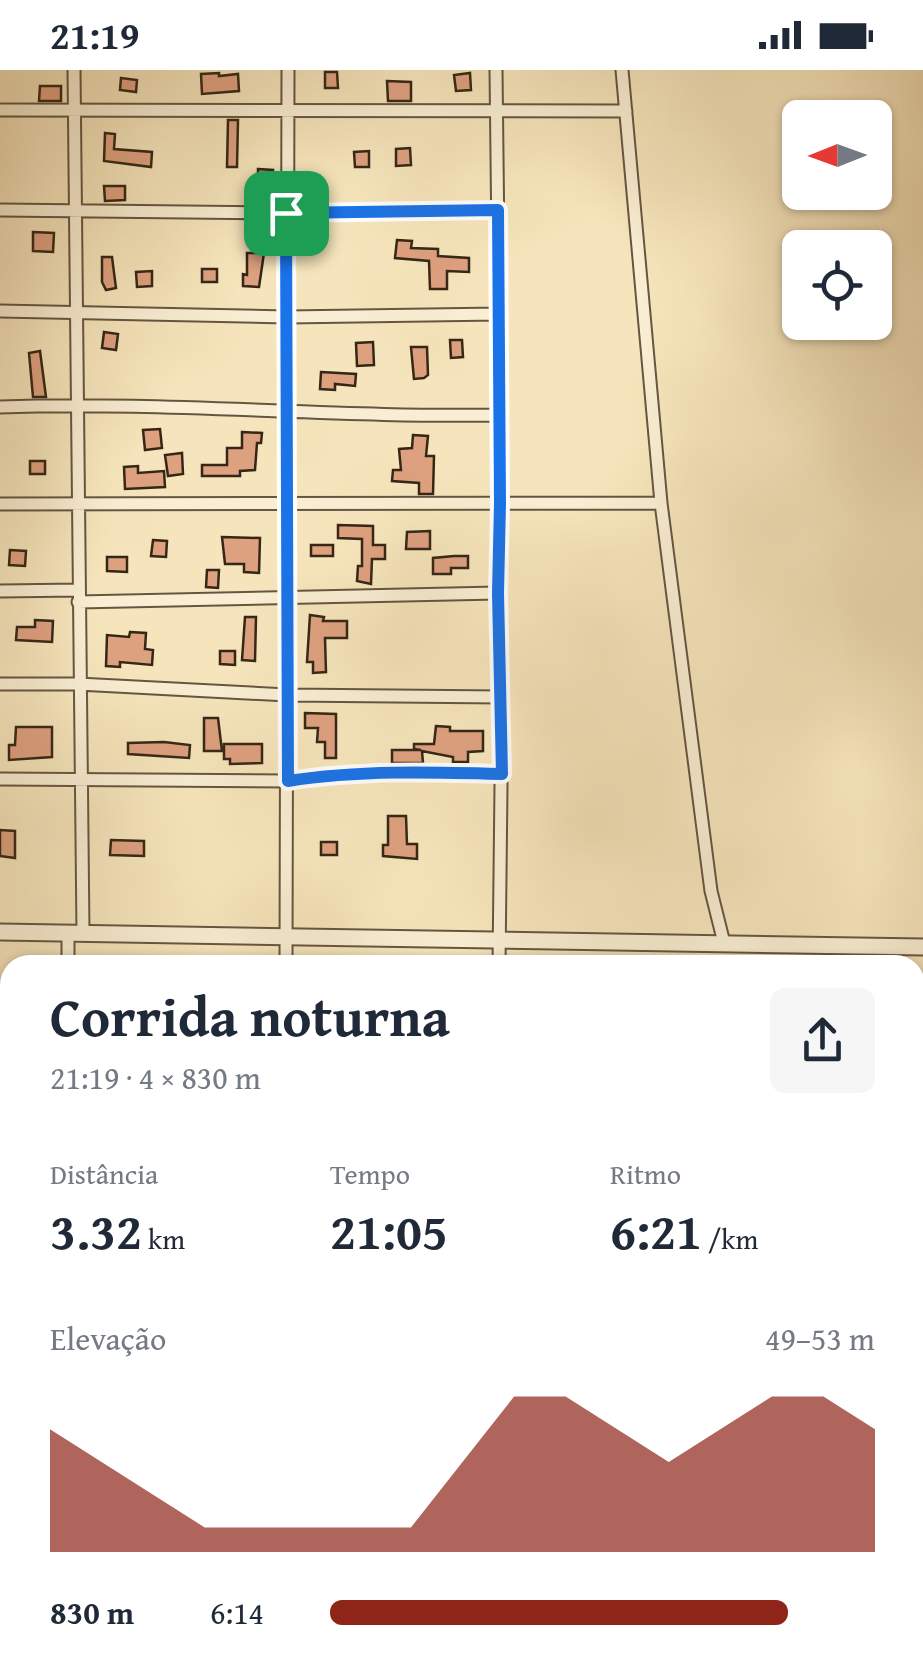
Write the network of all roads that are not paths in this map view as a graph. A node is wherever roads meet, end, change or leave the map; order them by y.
1 (74, 70) edge
2 (288, 70) edge
3 (496, 70) edge
4 (622, 70) edge
5 (74, 109) junction
6 (288, 109) junction
7 (0, 110) edge
8 (626, 111) junction
9 (496, 112) junction
10 (0, 210) edge
11 (75, 210) junction
12 (498, 210) junction
13 (286, 213) junction
14 (0, 311) edge
15 (76, 311) junction
16 (498, 314) junction
17 (287, 316) junction
18 (76, 404) junction
19 (0, 407) edge
20 (285, 410) junction
21 (500, 415) junction
22 (500, 503) junction
23 (662, 503) junction
24 (0, 504) edge
25 (286, 504) junction
26 (77, 505) junction
27 (0, 591) edge
28 (498, 593) junction
29 (78, 596) junction
30 (285, 597) junction
31 (0, 684) edge
32 (78, 684) junction
33 (288, 695) junction
34 (502, 697) junction
35 (502, 774) junction
36 (0, 778) edge
37 (79, 781) junction
38 (288, 781) junction
39 (0, 932) edge
40 (76, 933) junction
41 (286, 934) junction
42 (500, 939) junction
43 (724, 942) junction
44 (923, 947) edge
45 (70, 955) edge
46 (286, 955) edge
47 (499, 955) edge

1 - 5 street
2 - 6 street
3 - 9 street
4 - 8 street
5 - 6 street
5 - 7 street
5 - 11 street
6 - 9 street
6 - 13 street
8 - 9 street
8 - 23 street
9 - 12 street
10 - 11 street
11 - 13 street
11 - 15 street
12 - 13 street
12 - 16 street
13 - 17 street
14 - 15 street
15 - 17 street
15 - 18 street
16 - 17 street
16 - 21 street
17 - 20 street
18 - 19 street
18 - 20 street
18 - 26 street
20 - 21 street
20 - 25 street
21 - 22 street
22 - 23 street
22 - 25 street
22 - 28 street
23 - 43 street
24 - 26 street
25 - 26 street
25 - 30 street
26 - 29 street
27 - 29 street
28 - 30 street
28 - 34 street
29 - 30 street
29 - 32 street
30 - 33 street
31 - 32 street
32 - 33 street
32 - 37 street
33 - 34 street
33 - 38 street
34 - 35 street
35 - 38 street
35 - 42 street
36 - 37 street
37 - 38 street
37 - 40 street
38 - 41 street
39 - 40 street
40 - 41 street
40 - 45 street
41 - 42 street
41 - 46 street
42 - 43 street
42 - 47 street
43 - 44 street

